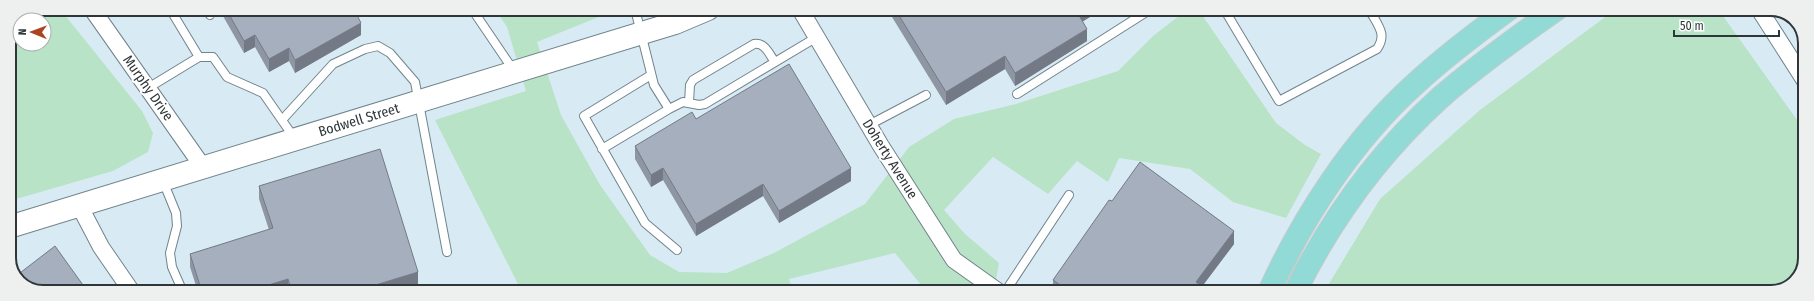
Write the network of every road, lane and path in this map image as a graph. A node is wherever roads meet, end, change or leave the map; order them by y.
1 (97, 16) edge
2 (174, 16) edge
3 (477, 16) edge
4 (637, 16) edge
5 (692, 16) edge
6 (804, 16) edge
7 (1140, 16) edge
8 (1228, 16) edge
9 (1373, 16) edge
10 (1500, 16) edge
11 (1547, 16) edge
12 (1764, 16) edge
13 (642, 33) junction
14 (817, 37) junction
15 (199, 57) junction
16 (774, 62) junction
17 (1798, 70) edge
18 (514, 72) junction
19 (652, 75) junction
20 (148, 88) junction
21 (1017, 94) dead end
22 (926, 96) dead end
23 (418, 101) junction
24 (689, 102) junction
25 (669, 109) junction
26 (282, 120) junction
27 (869, 125) junction
28 (295, 139) junction
29 (602, 149) junction
30 (203, 167) junction
31 (163, 181) junction
32 (1069, 195) dead end
33 (80, 205) junction
34 (16, 225) edge
35 (677, 250) dead end
36 (447, 252) dead end
37 (127, 285) edge
38 (180, 285) edge
39 (989, 285) edge
40 (1010, 285) edge
41 (1272, 285) edge
42 (1299, 285) edge

1 - 20 street, Murphy Drive
2 - 15 lane
3 - 18 lane
4 - 13 lane
5 - 13 street, Bodwell Street
6 - 14 street, Doherty Avenue
7 - 21 lane
8 - 9 lane
10 - 41 main road
11 - 42 main road
12 - 17 street
13 - 18 street, Bodwell Street
13 - 19 lane
14 - 16 lane
14 - 27 street, Doherty Avenue
15 - 20 lane
15 - 26 lane
16 - 24 lane
16 - 24 lane
18 - 23 street, Bodwell Street
19 - 25 lane
19 - 29 lane
20 - 30 street, Murphy Drive
22 - 27 lane
23 - 26 lane
23 - 28 street, Bodwell Street
23 - 36 lane
24 - 25 lane
25 - 29 lane
26 - 28 lane
27 - 39 street, Doherty Avenue
28 - 30 street, Bodwell Street
29 - 35 lane
30 - 31 street, Bodwell Street
31 - 33 street, Bodwell Street
31 - 38 lane
32 - 40 lane
33 - 34 street, Bodwell Street
33 - 37 street

